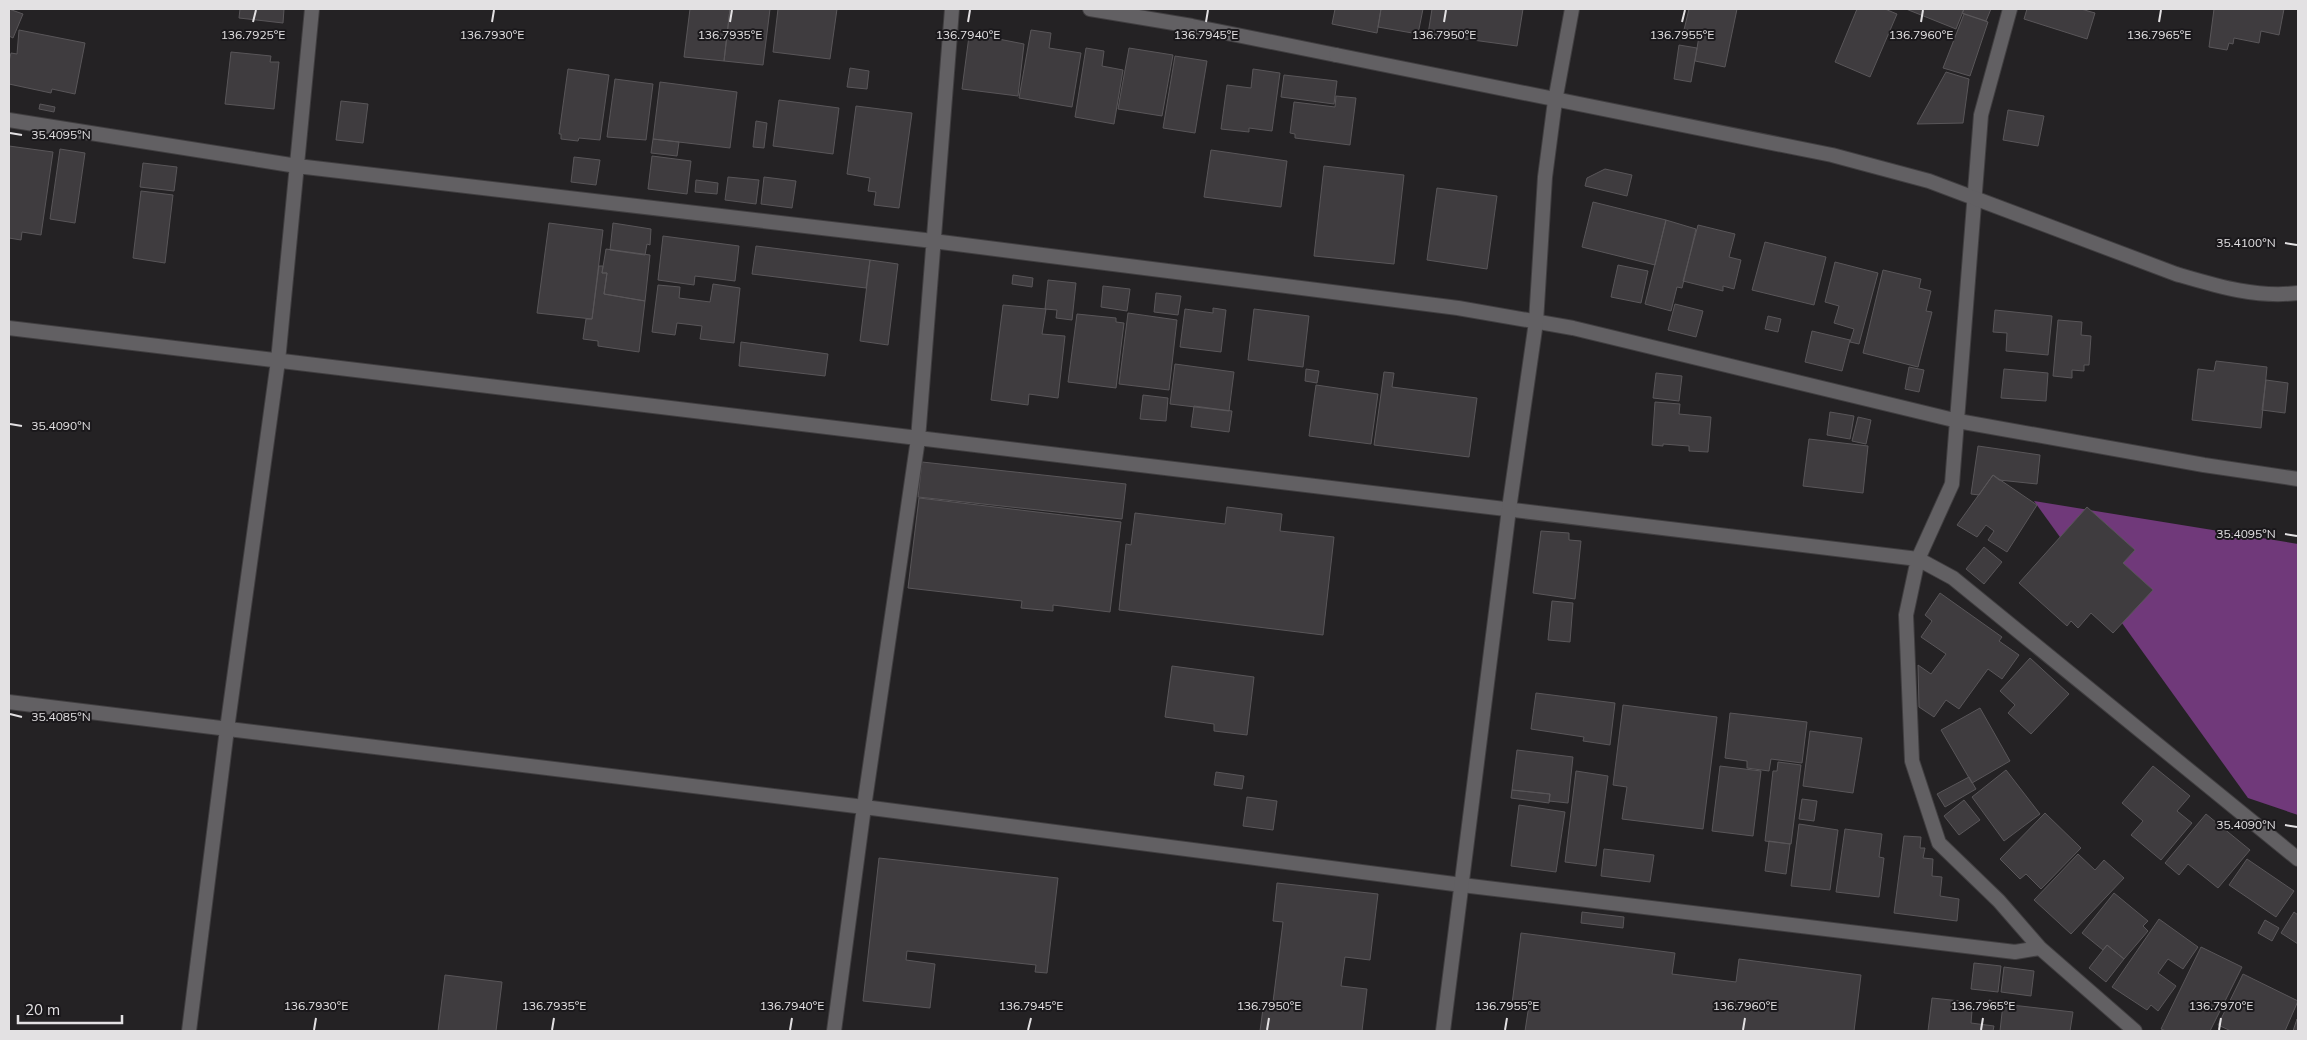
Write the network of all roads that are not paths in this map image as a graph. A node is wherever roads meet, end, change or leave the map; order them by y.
1 (312, 9) edge
2 (952, 9) edge
3 (1090, 9) edge
4 (1572, 9) edge
5 (2010, 9) edge
6 (1555, 101) junction
7 (9, 120) edge
8 (297, 166) junction
9 (1974, 198) junction
10 (933, 241) junction
11 (2298, 293) edge
12 (1536, 322) junction
13 (9, 328) edge
14 (278, 361) junction
15 (1958, 421) junction
16 (918, 439) junction
17 (2298, 479) edge
18 (1509, 509) junction
19 (1918, 559) junction
20 (9, 702) edge
21 (227, 729) junction
22 (864, 807) junction
23 (2298, 858) edge
24 (1462, 886) junction
25 (2040, 948) junction
26 (189, 1031) edge
27 (834, 1031) edge
28 (1443, 1031) edge
29 (2135, 1031) edge

1 - 8 street
2 - 10 street
3 - 6 street
4 - 6 street
5 - 9 street
6 - 9 street
6 - 12 street
7 - 8 street
8 - 10 street
8 - 14 street
9 - 11 street
9 - 15 street
10 - 12 street
10 - 16 street
12 - 15 street
12 - 18 street
13 - 14 street
14 - 16 street
14 - 21 street
15 - 17 street
15 - 19 street
16 - 18 street
16 - 22 street
18 - 19 street
18 - 24 street
19 - 23 street
19 - 25 street
20 - 21 street
21 - 22 street
21 - 26 street
22 - 24 street
22 - 27 street
24 - 25 street
24 - 28 street
25 - 29 street

